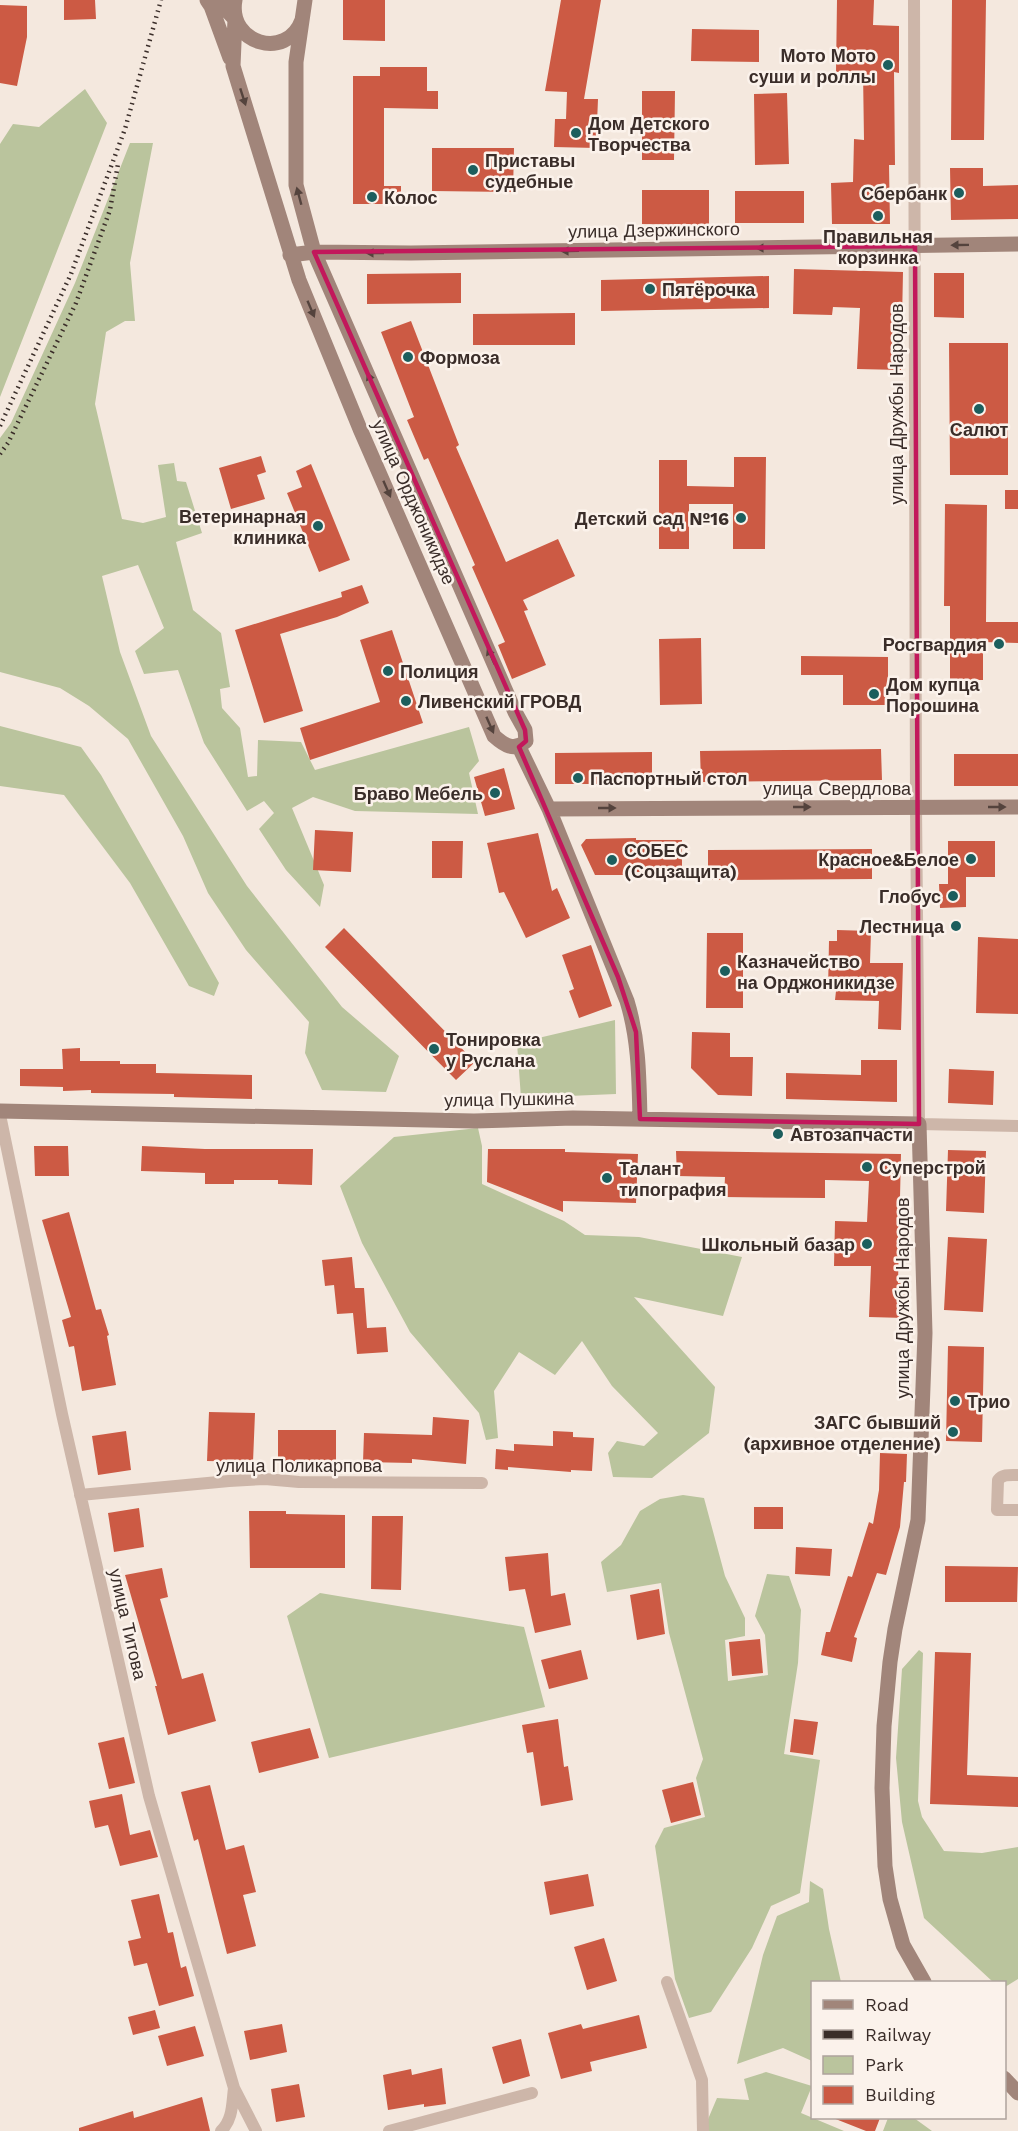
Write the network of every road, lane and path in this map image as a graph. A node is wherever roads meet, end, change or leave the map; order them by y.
1 (207, 0) edge
2 (217, 0) edge
3 (235, 0) edge
4 (914, 0) edge
5 (304, 4) edge
6 (235, 19) junction
7 (233, 66) junction
8 (1018, 244) edge
9 (915, 246) junction
10 (315, 252) junction
11 (290, 255) junction
12 (519, 747) junction
13 (916, 807) junction
14 (1018, 807) edge
15 (549, 809) junction
16 (0, 1113) edge
17 (640, 1119) junction
18 (919, 1124) junction
19 (1018, 1126) edge
20 (1018, 1475) edge
21 (482, 1483) dead end
22 (80, 1496) junction
23 (1018, 1510) edge
24 (923, 1981) edge
25 (667, 1982) dead end
26 (1006, 2079) edge
27 (234, 2088) junction
28 (532, 2093) dead end
29 (1018, 2093) edge
30 (221, 2131) edge
31 (256, 2131) edge
32 (389, 2131) edge
33 (703, 2131) edge

1 - 7 main road, улица Орджоникидзе
2 - 6 main road
3 - 6 main road
4 - 9 street, улица Дружбы Народов
5 - 6 main road
10 -> 5 main road, улица Орджоникидзе
6 - 7 main road
7 -> 11 main road, улица Орджоникидзе
8 -> 9 main road, улица Дзержинского
9 -> 10 main road, улица Дзержинского
9 - 13 street, улица Дружбы Народов
10 - 11 main road, улица Дзержинского
12 -> 10 main road, улица Орджоникидзе
11 -> 12 main road, улица Орджоникидзе
12 - 15 main road, улица Орджоникидзе
13 -> 14 main road, улица Свердлова
15 -> 13 main road, улица Свердлова
13 - 18 street, улица Дружбы Народов
15 - 17 main road, улица Орджоникидзе
16 - 17 main road, улица Пушкина
16 - 22 street, улица Титова
17 - 18 main road, улица Пушкина
18 - 19 street, улица Пушкина
18 - 24 main road, улица Дружбы Народов
20 - 23 street
21 - 22 street, улица Поликарпова
22 - 27 street, улица Титова
25 - 33 street
26 - 29 main road
27 - 30 street
27 - 31 street, улица Титова
28 - 32 street

